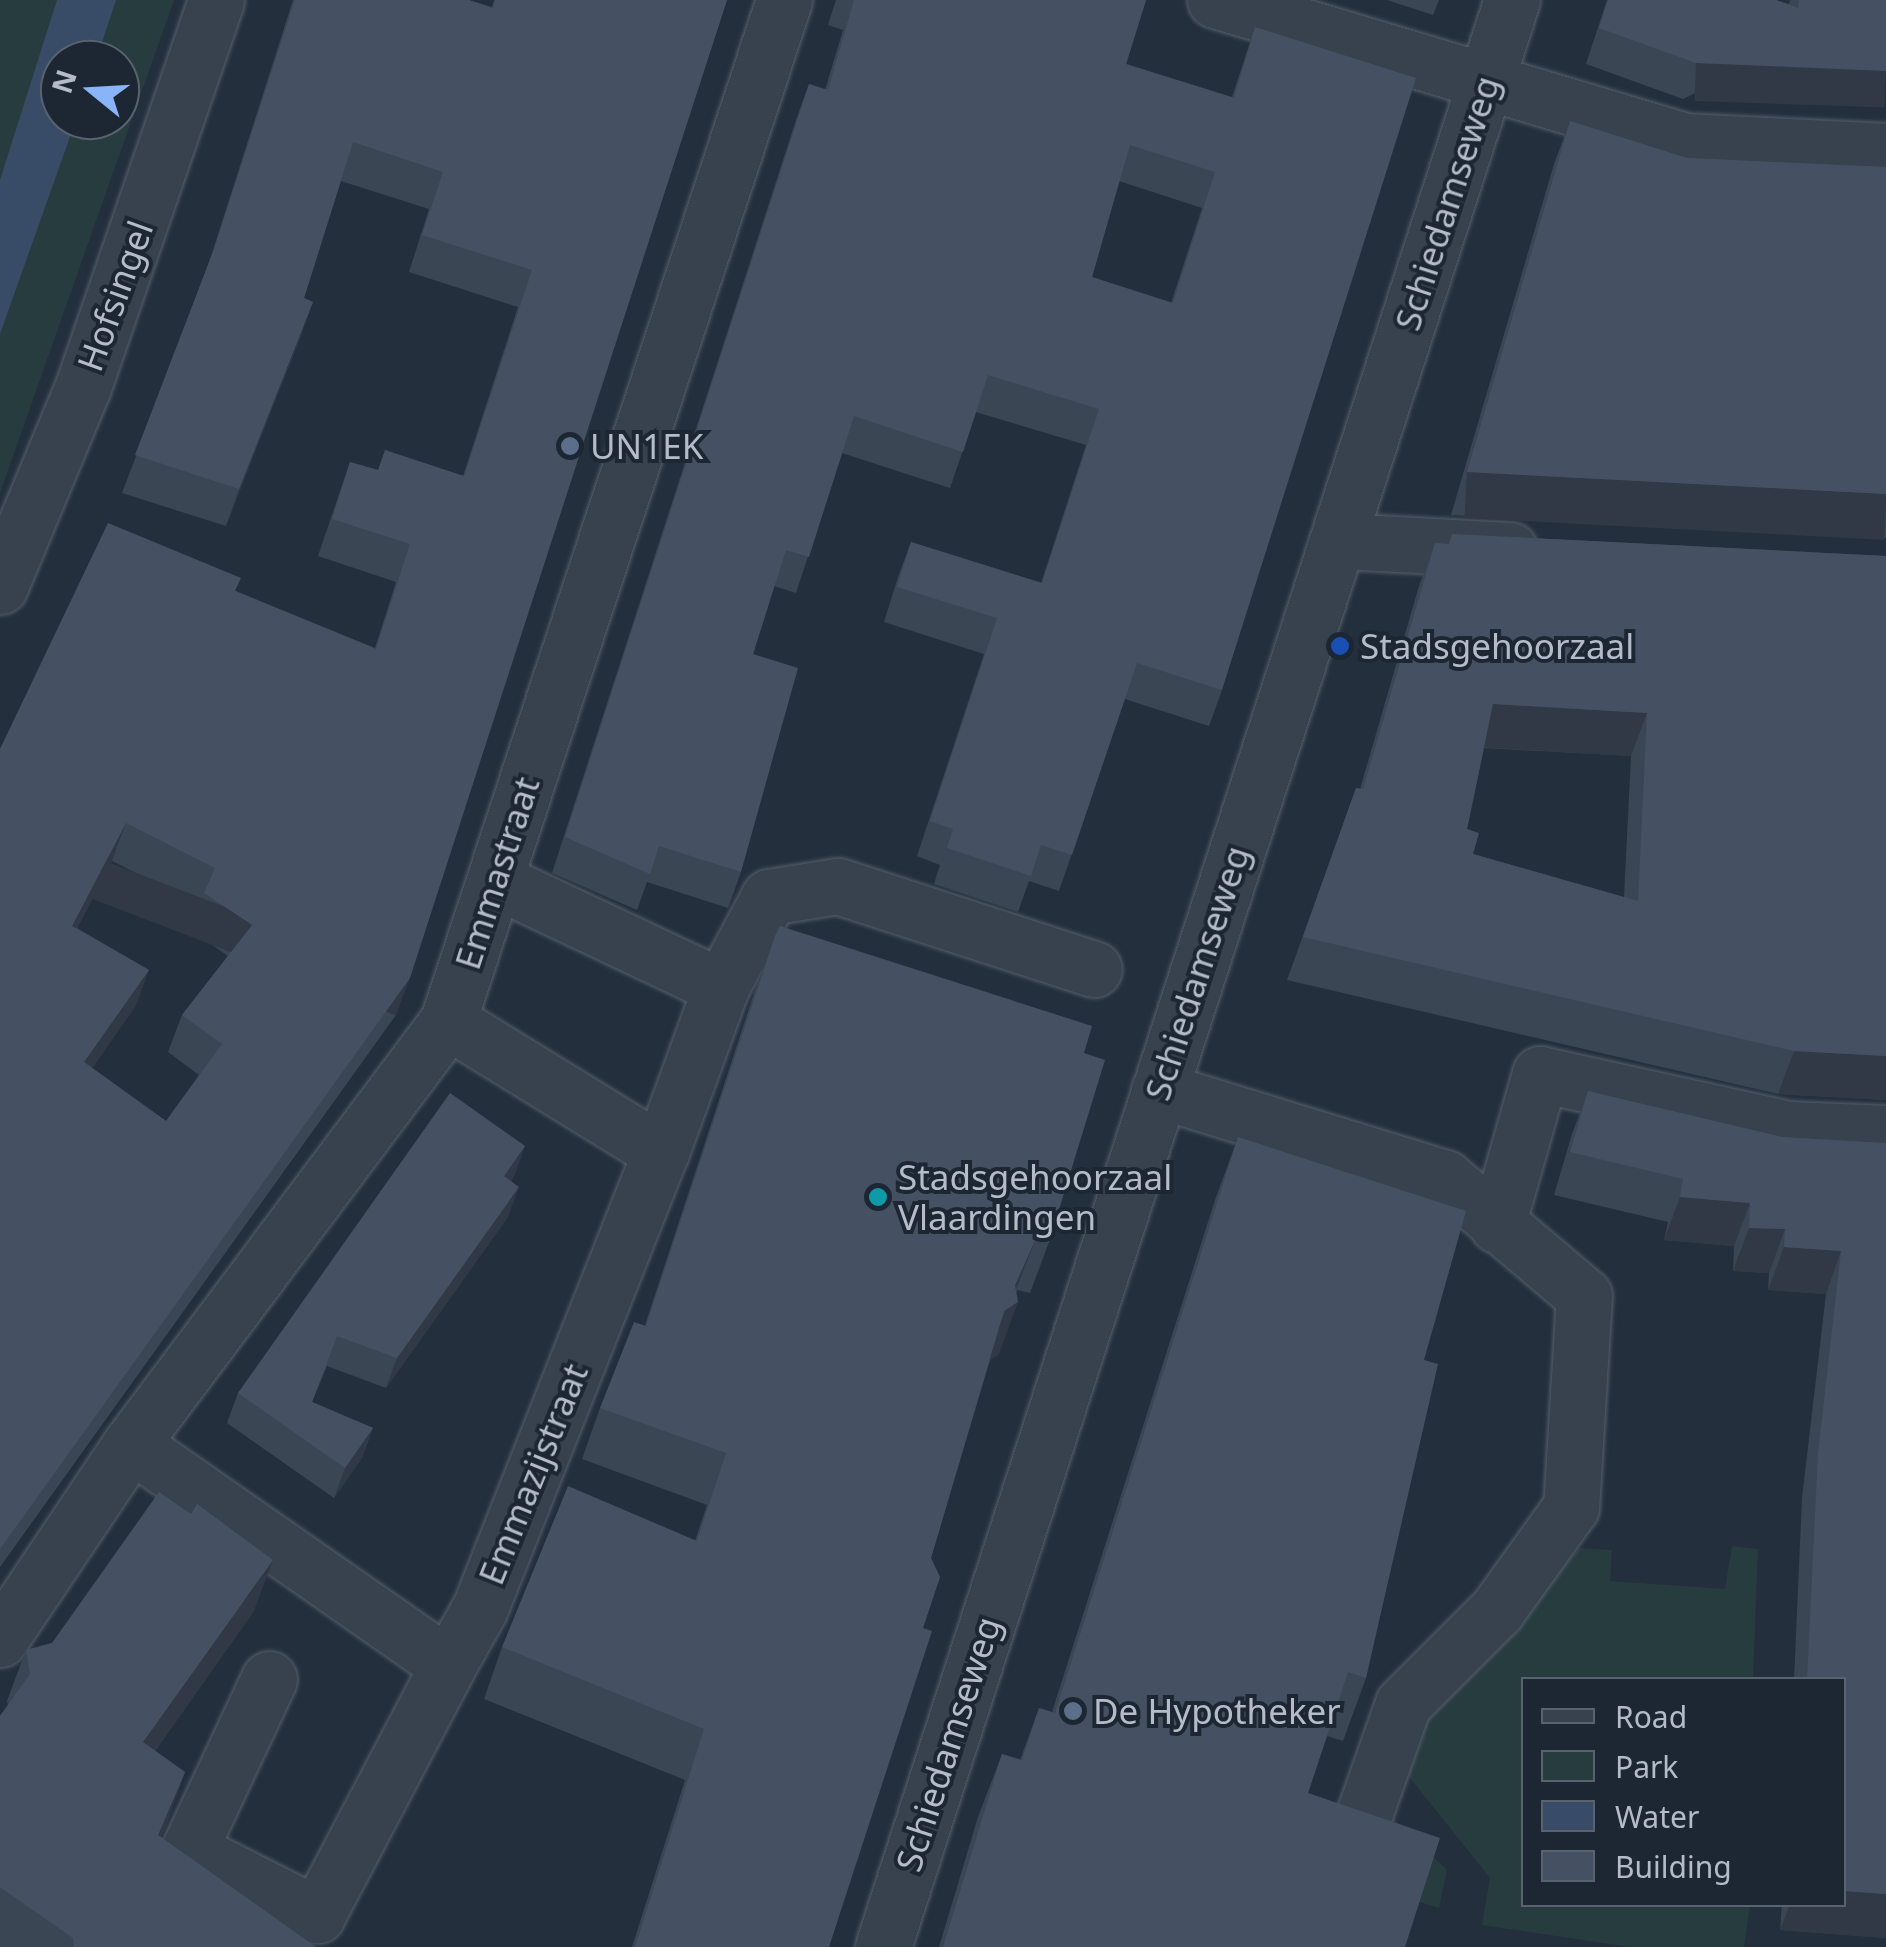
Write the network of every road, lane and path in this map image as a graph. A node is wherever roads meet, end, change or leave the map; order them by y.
1 (216, 0) edge
2 (784, 0) edge
3 (1215, 0) edge
4 (1512, 0) edge
5 (1486, 82) junction
6 (1886, 151) edge
7 (1338, 540) junction
8 (1554, 552) edge
9 (0, 586) edge
10 (495, 880) junction
11 (1094, 968) dead end
12 (721, 986) junction
13 (448, 1021) junction
14 (1159, 1090) junction
15 (1886, 1133) edge
16 (661, 1152) junction
17 (1496, 1225) junction
18 (132, 1444) junction
19 (0, 1639) edge
20 (448, 1666) junction
21 (269, 1679) dead end
22 (1360, 1826) edge
23 (883, 1947) edge

1 - 9 street, Hofsingel
2 - 10 street, Emmastraat
3 - 5 street
4 - 5 street, Schiedamseweg
5 - 6 street
5 - 7 street, Schiedamseweg
7 - 8 street
7 - 14 street, Schiedamseweg
10 - 12 street
10 - 13 street, Emmastraat
11 - 12 street, Emmazijstraat
12 - 16 street, Emmazijstraat
13 - 16 street
13 - 18 street, Emmastraat
14 - 17 street
14 - 23 street, Schiedamseweg
15 - 17 street
16 - 20 street, Emmazijstraat
17 - 22 street
18 - 19 street, Emmastraat
18 - 20 street
20 - 21 street, Emmazijstraat

